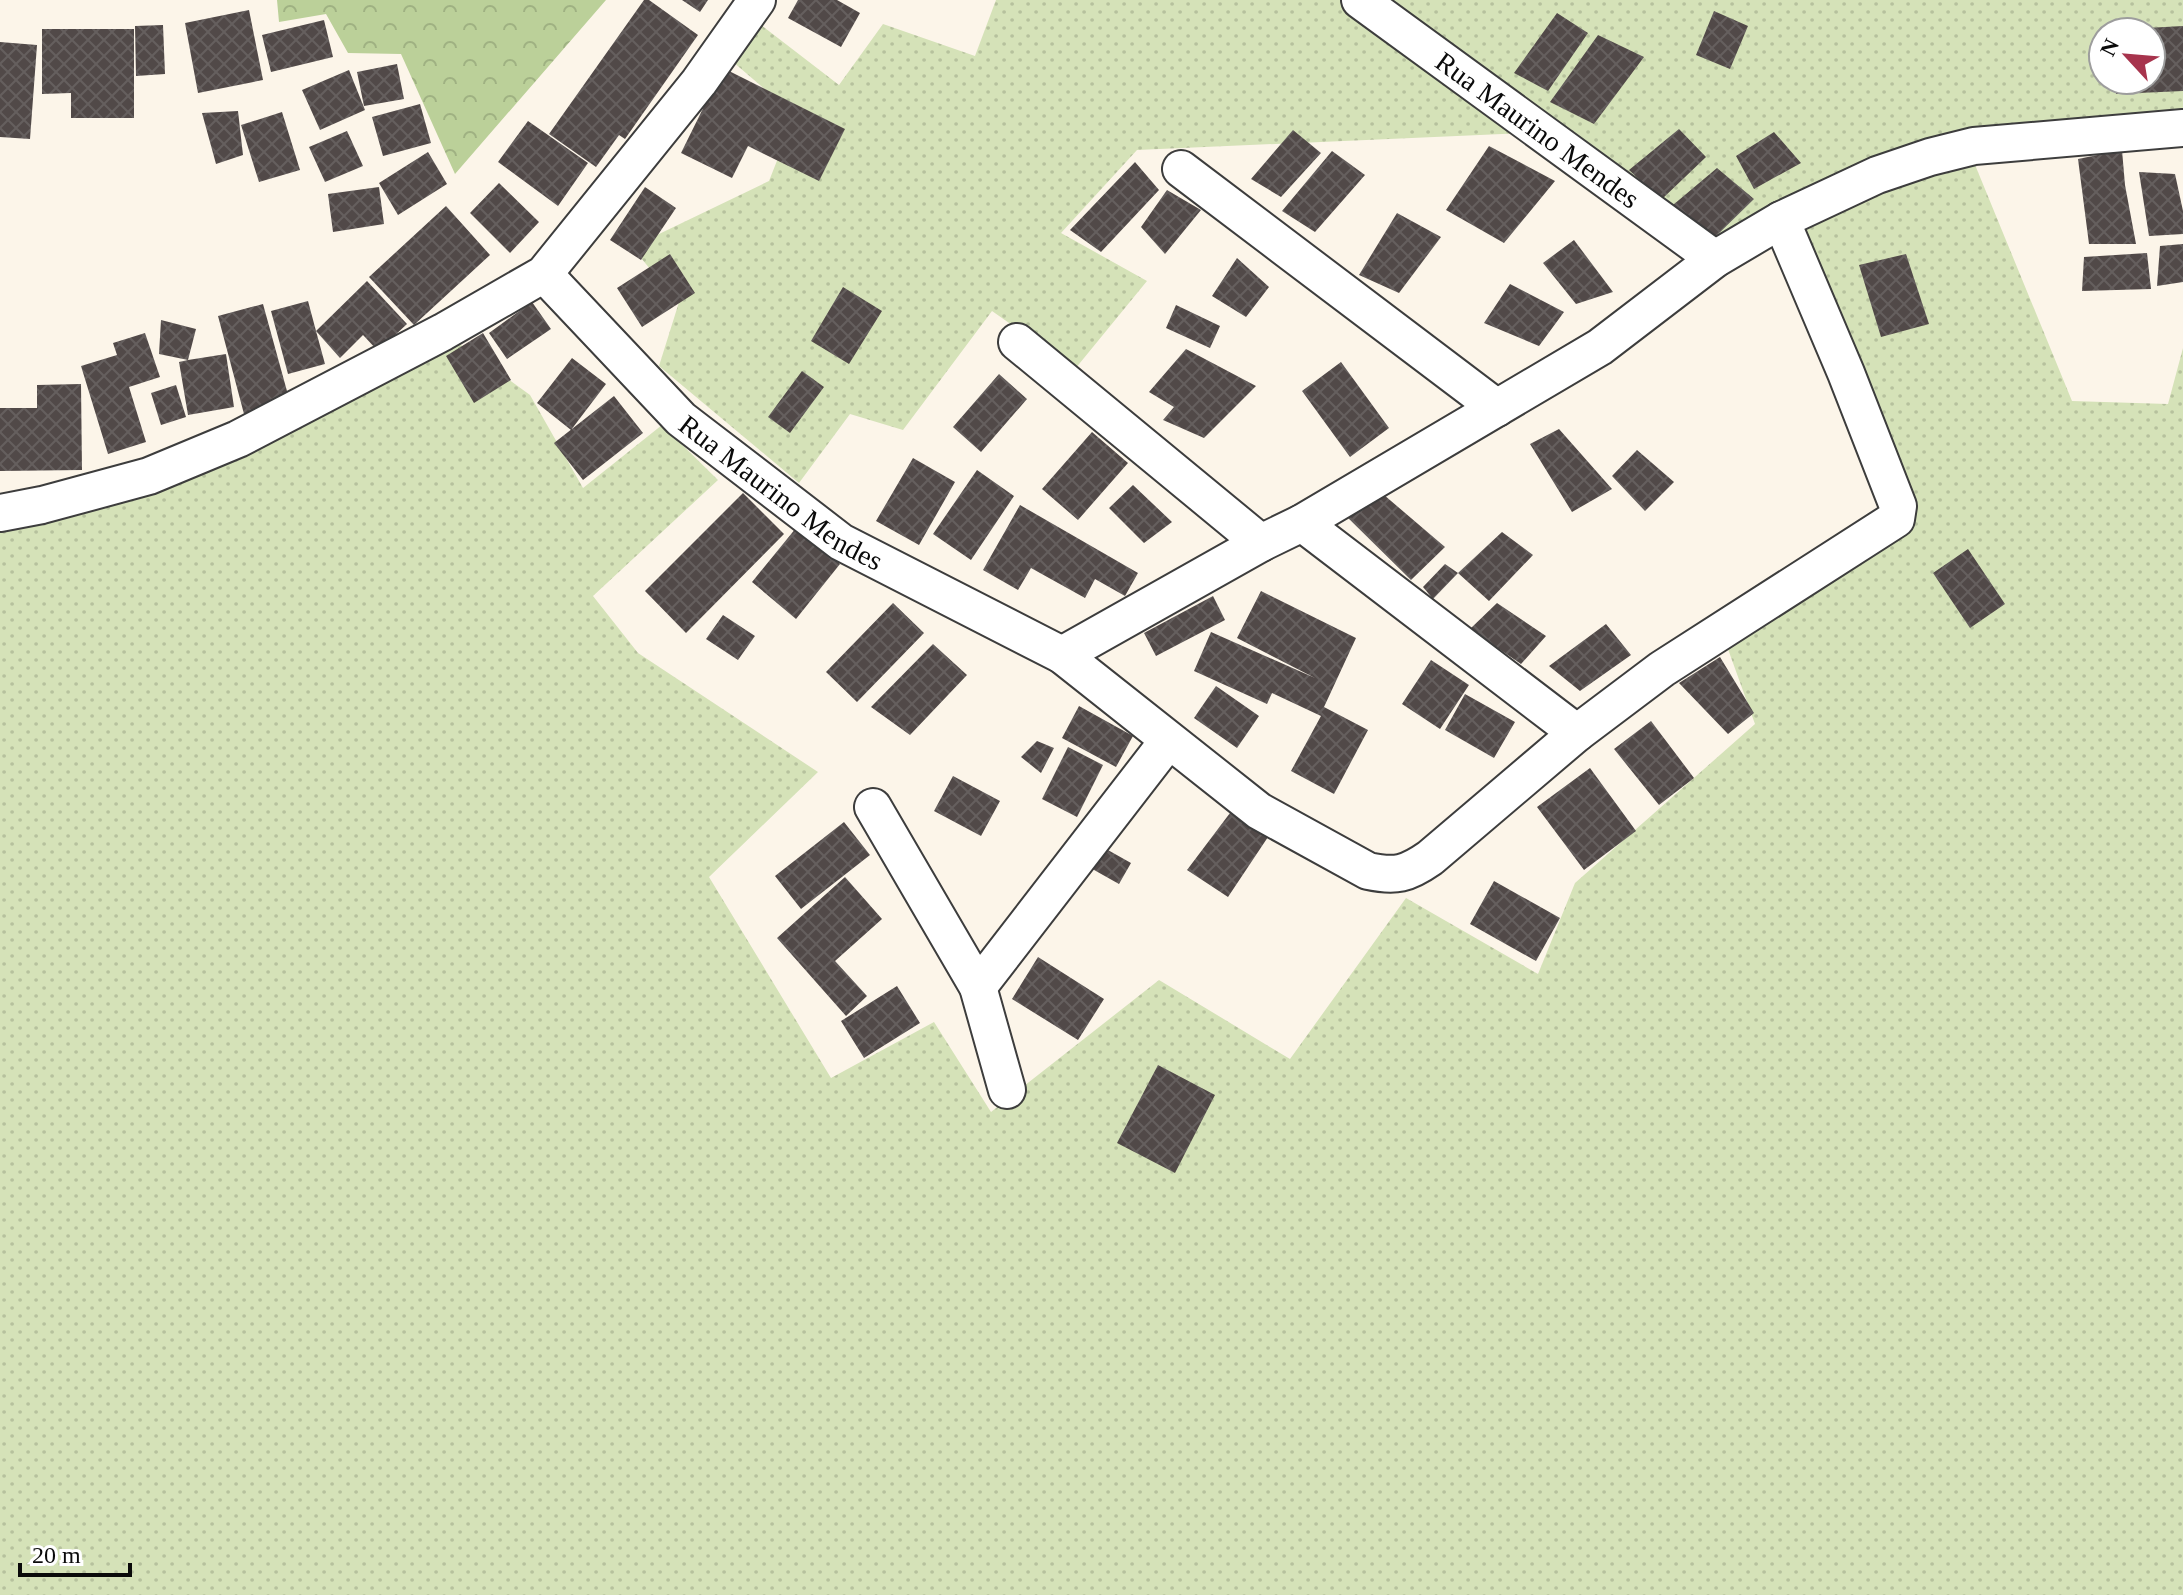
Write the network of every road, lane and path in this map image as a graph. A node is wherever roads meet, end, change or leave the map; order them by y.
1 (757, 0) edge
2 (1360, 0) edge
3 (2183, 128) edge
4 (1181, 169) dead end
5 (1781, 220) junction
6 (1715, 259) junction
7 (544, 274) junction
8 (1017, 342) dead end
9 (1497, 408) junction
10 (0, 513) edge
11 (1302, 523) junction
12 (1261, 543) junction
13 (1062, 655) junction
14 (1577, 733) junction
15 (1168, 741) junction
16 (873, 807) dead end
17 (978, 987) junction
18 (1007, 1090) dead end

1 - 7 street
2 - 6 street, Rua Maurino Mendes
3 - 5 street
4 - 9 street
5 - 6 street
5 - 14 street
6 - 9 street
7 - 10 street
7 - 13 street, Rua Maurino Mendes
8 - 12 street
9 - 11 street
11 - 12 street
11 - 14 street
12 - 13 street
13 - 15 street, Rua Maurino Mendes
14 - 15 street, Rua Maurino Mendes
15 - 17 street
16 - 17 street
17 - 18 street

